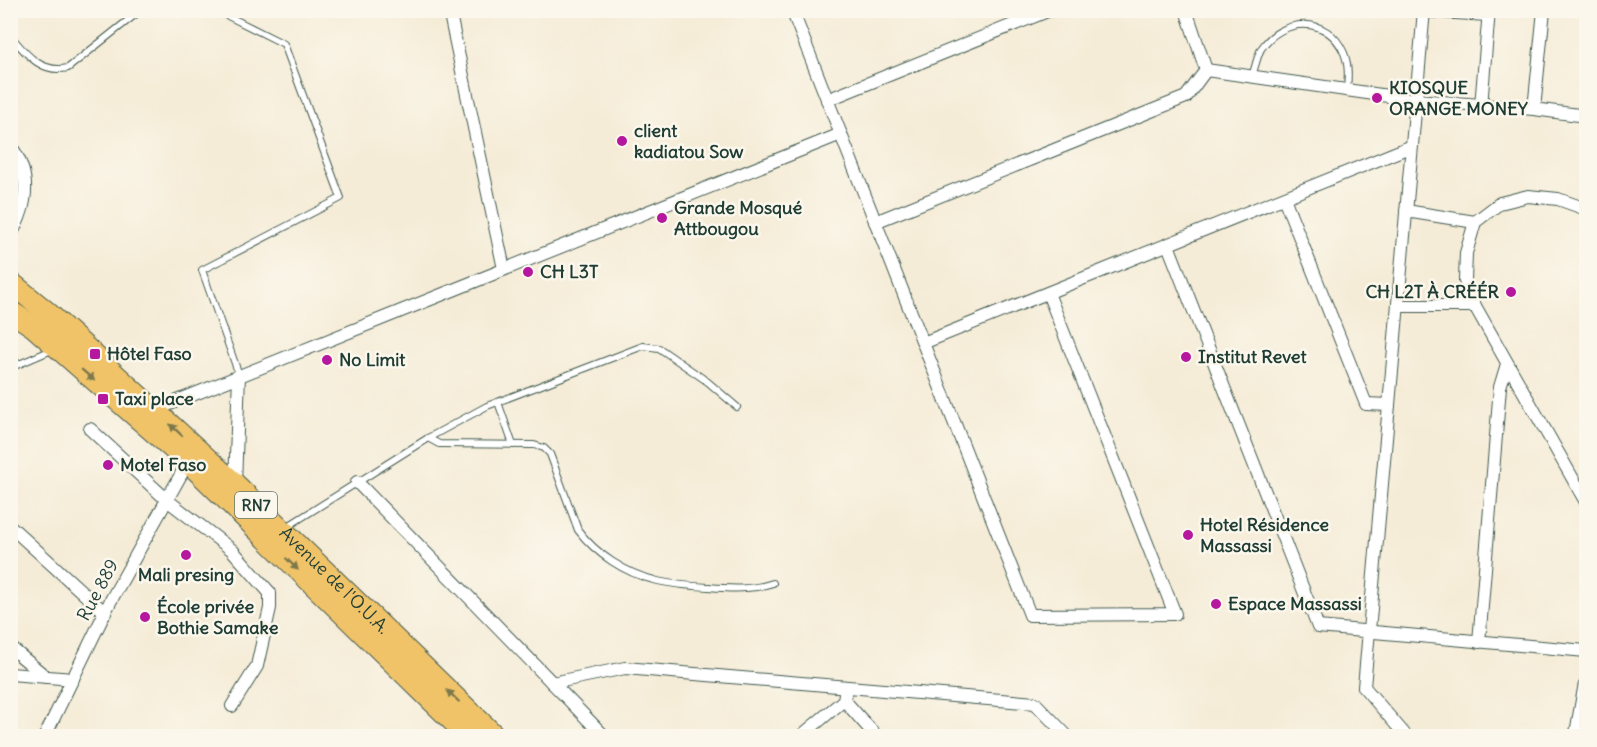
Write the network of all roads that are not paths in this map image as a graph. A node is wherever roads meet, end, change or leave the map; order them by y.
1 (141, 10) edge
2 (220, 10) edge
3 (448, 10) edge
4 (792, 10) edge
5 (1050, 10) edge
6 (1186, 10) edge
7 (1544, 10) edge
8 (1424, 11) edge
9 (1489, 13) edge
10 (10, 35) edge
11 (1206, 70) junction
12 (1252, 77) junction
13 (1347, 90) junction
14 (1416, 99) junction
15 (827, 100) junction
16 (1481, 106) junction
17 (1534, 110) junction
18 (1587, 116) edge
19 (841, 134) junction
20 (10, 145) edge
21 (1412, 146) junction
22 (1284, 198) junction
23 (1587, 208) edge
24 (1406, 211) junction
25 (875, 222) junction
26 (1475, 222) junction
27 (10, 236) edge
28 (1168, 245) junction
29 (504, 269) junction
30 (10, 282) edge
31 (1048, 293) junction
32 (1398, 306) junction
33 (1475, 306) junction
34 (10, 311) edge
35 (923, 343) junction
36 (57, 348) junction
37 (1508, 364) junction
38 (10, 368) edge
39 (239, 375) junction
40 (498, 402) junction
41 (1389, 405) junction
42 (737, 407) dead end
43 (155, 410) junction
44 (90, 429) dead end
45 (428, 438) junction
46 (513, 445) junction
47 (188, 462) junction
48 (357, 483) junction
49 (235, 484) junction
50 (1585, 495) edge
51 (167, 500) junction
52 (10, 526) edge
53 (282, 530) junction
54 (773, 584) dead end
55 (105, 612) junction
56 (1369, 631) junction
57 (1479, 642) junction
58 (10, 647) edge
59 (1587, 651) edge
60 (10, 674) edge
61 (46, 677) junction
62 (73, 679) junction
63 (552, 683) junction
64 (1587, 686) edge
65 (846, 687) junction
66 (844, 700) junction
67 (232, 706) dead end
68 (45, 736) edge
69 (468, 736) edge
70 (495, 736) edge
71 (604, 736) edge
72 (801, 736) edge
73 (876, 736) edge
74 (1067, 736) edge
75 (1406, 736) edge
76 (1577, 736) edge

1 - 10 lane
2 - 39 lane
3 - 29 street
4 - 15 street
5 - 15 street
6 - 11 street
7 - 17 street
8 - 9 street
8 - 14 street
9 - 16 street
11 - 12 street
11 - 25 street
12 - 13 street
12 - 13 lane
13 - 14 street
14 - 16 street
14 - 21 street
15 - 19 street
16 - 17 street
17 - 18 street
19 - 25 street
19 - 29 street
20 - 27 street
21 - 22 street
21 - 24 street
22 - 28 street
22 - 41 street
23 - 26 street
24 - 26 street
24 - 32 street
25 - 35 street
26 - 33 street
28 - 31 street
28 - 56 street
29 - 39 street
30 - 43 highway, Avenue de l'O.U.A. / RN7
31 - 35 street
31 - 35 street
32 - 33 street
32 - 41 street
33 - 37 street
34 - 36 highway, Avenue de l'O.U.A. / RN7
36 - 38 lane
36 -> 47 highway, Avenue de l'O.U.A. / RN7
37 - 50 street
37 - 57 street
39 - 43 street
39 - 49 street
40 - 42 lane
40 - 45 lane
40 - 46 lane
41 - 56 street
49 -> 43 highway, Avenue de l'O.U.A. / RN7
44 - 51 street
45 - 46 lane
45 - 48 lane
46 - 54 lane
47 - 51 street, Rue 889
47 -> 69 highway, Avenue de l'O.U.A. / RN7
48 - 53 lane
48 - 63 street
49 - 53 highway, Avenue de l'O.U.A. / RN7
51 - 55 street, Rue 889
51 - 67 street
52 - 55 street
70 -> 53 highway, Avenue de l'O.U.A. / RN7
55 - 62 street, Rue 889
56 - 57 street
56 - 75 street
57 - 59 street
58 - 61 street
60 - 61 street
61 - 62 street
62 - 68 street, Rue 889
63 - 65 street
63 - 71 street
64 - 76 street
65 - 66 street
65 - 74 street
66 - 72 street
66 - 73 street

